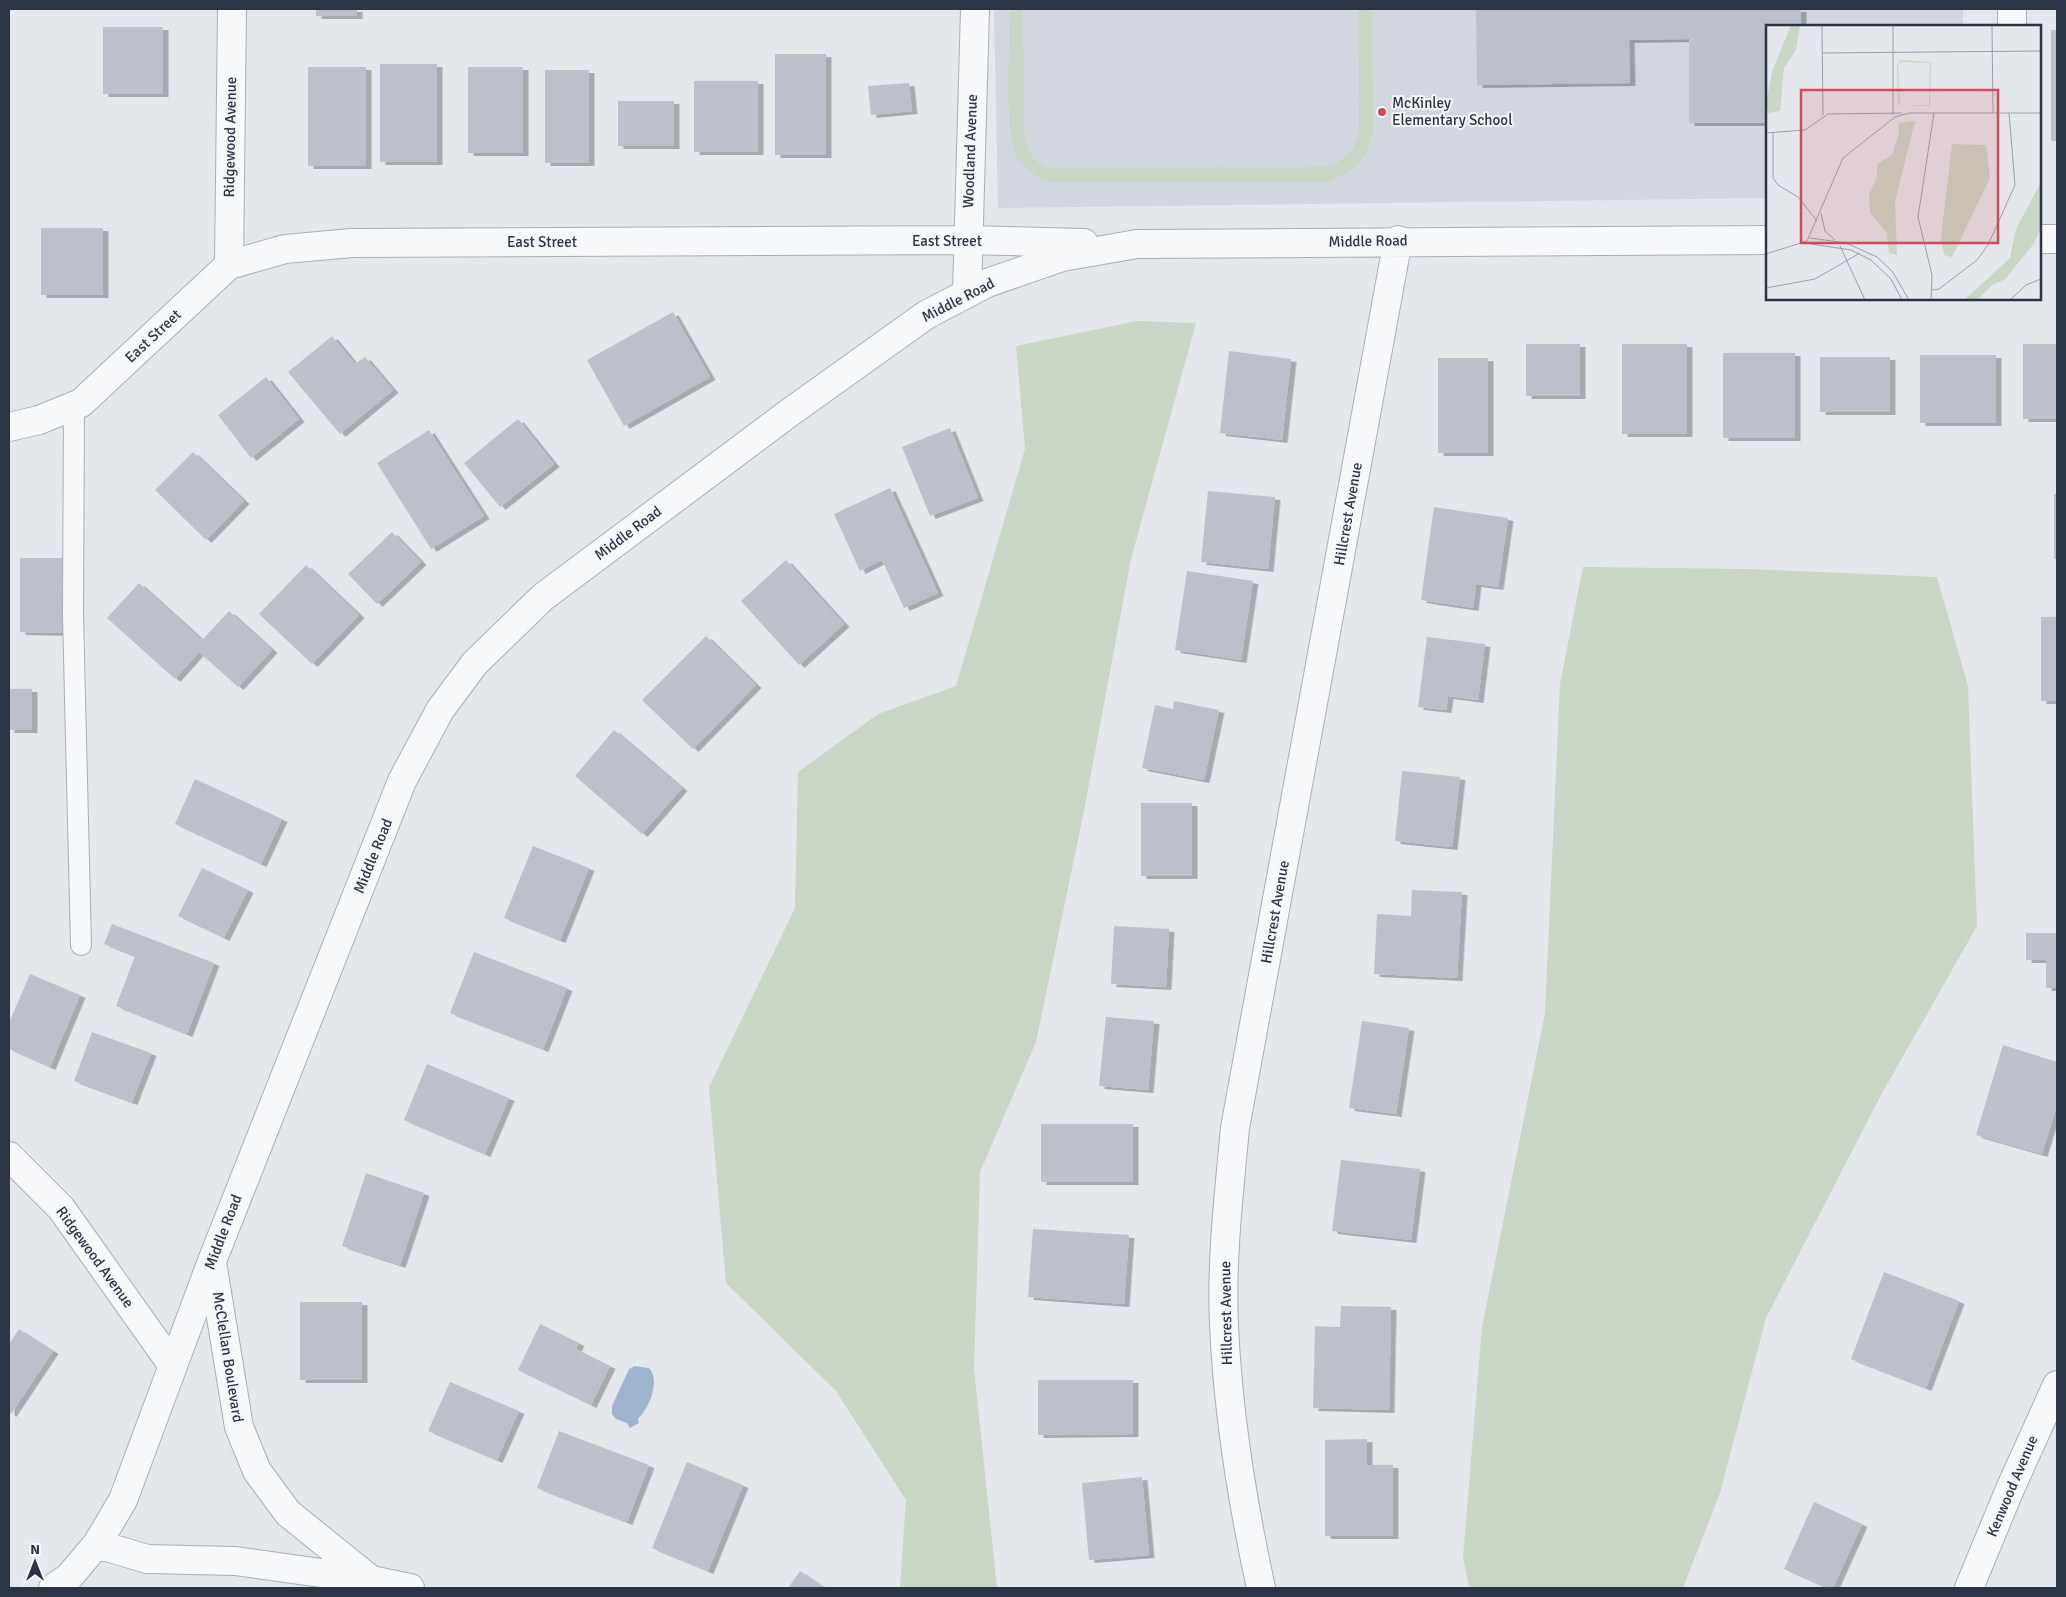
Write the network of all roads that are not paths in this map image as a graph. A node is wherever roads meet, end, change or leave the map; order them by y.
1 (232, 9) edge
2 (975, 9) edge
3 (2012, 9) edge
4 (2012, 25) edge
5 (2041, 239) edge
6 (2057, 239) edge
7 (967, 240) junction
8 (1398, 240) junction
9 (1766, 240) edge
10 (1137, 244) junction
11 (229, 265) junction
12 (967, 293) junction
13 (74, 406) junction
14 (9, 427) edge
15 (81, 946) dead end
16 (9, 1156) edge
17 (212, 1261) junction
18 (173, 1366) junction
19 (2057, 1385) edge
20 (97, 1544) junction
21 (374, 1584) edge
22 (53, 1588) edge
23 (410, 1588) edge
24 (1261, 1588) edge
25 (1969, 1588) edge

1 - 11 street, Ridgewood Avenue
2 - 7 street, Woodland Avenue
3 - 4 street
5 - 6 street
7 - 10 street, East Street
7 - 11 street, East Street
7 - 12 street, Woodland Avenue
8 - 9 street, Middle Road
8 - 10 street, Middle Road
8 - 24 street, Hillcrest Avenue
10 - 12 street, Middle Road
11 - 13 street, East Street
12 - 17 street, Middle Road
13 - 14 street, East Street
13 - 15 lane
16 - 18 street, Ridgewood Avenue
17 - 18 street, Middle Road
17 - 21 street, McClellan Boulevard
18 - 20 street, Middle Road
19 - 25 street, Kenwood Avenue
20 - 21 street, McClellan Boulevard
20 - 22 street, Middle Road
21 - 23 street, McClellan Boulevard

